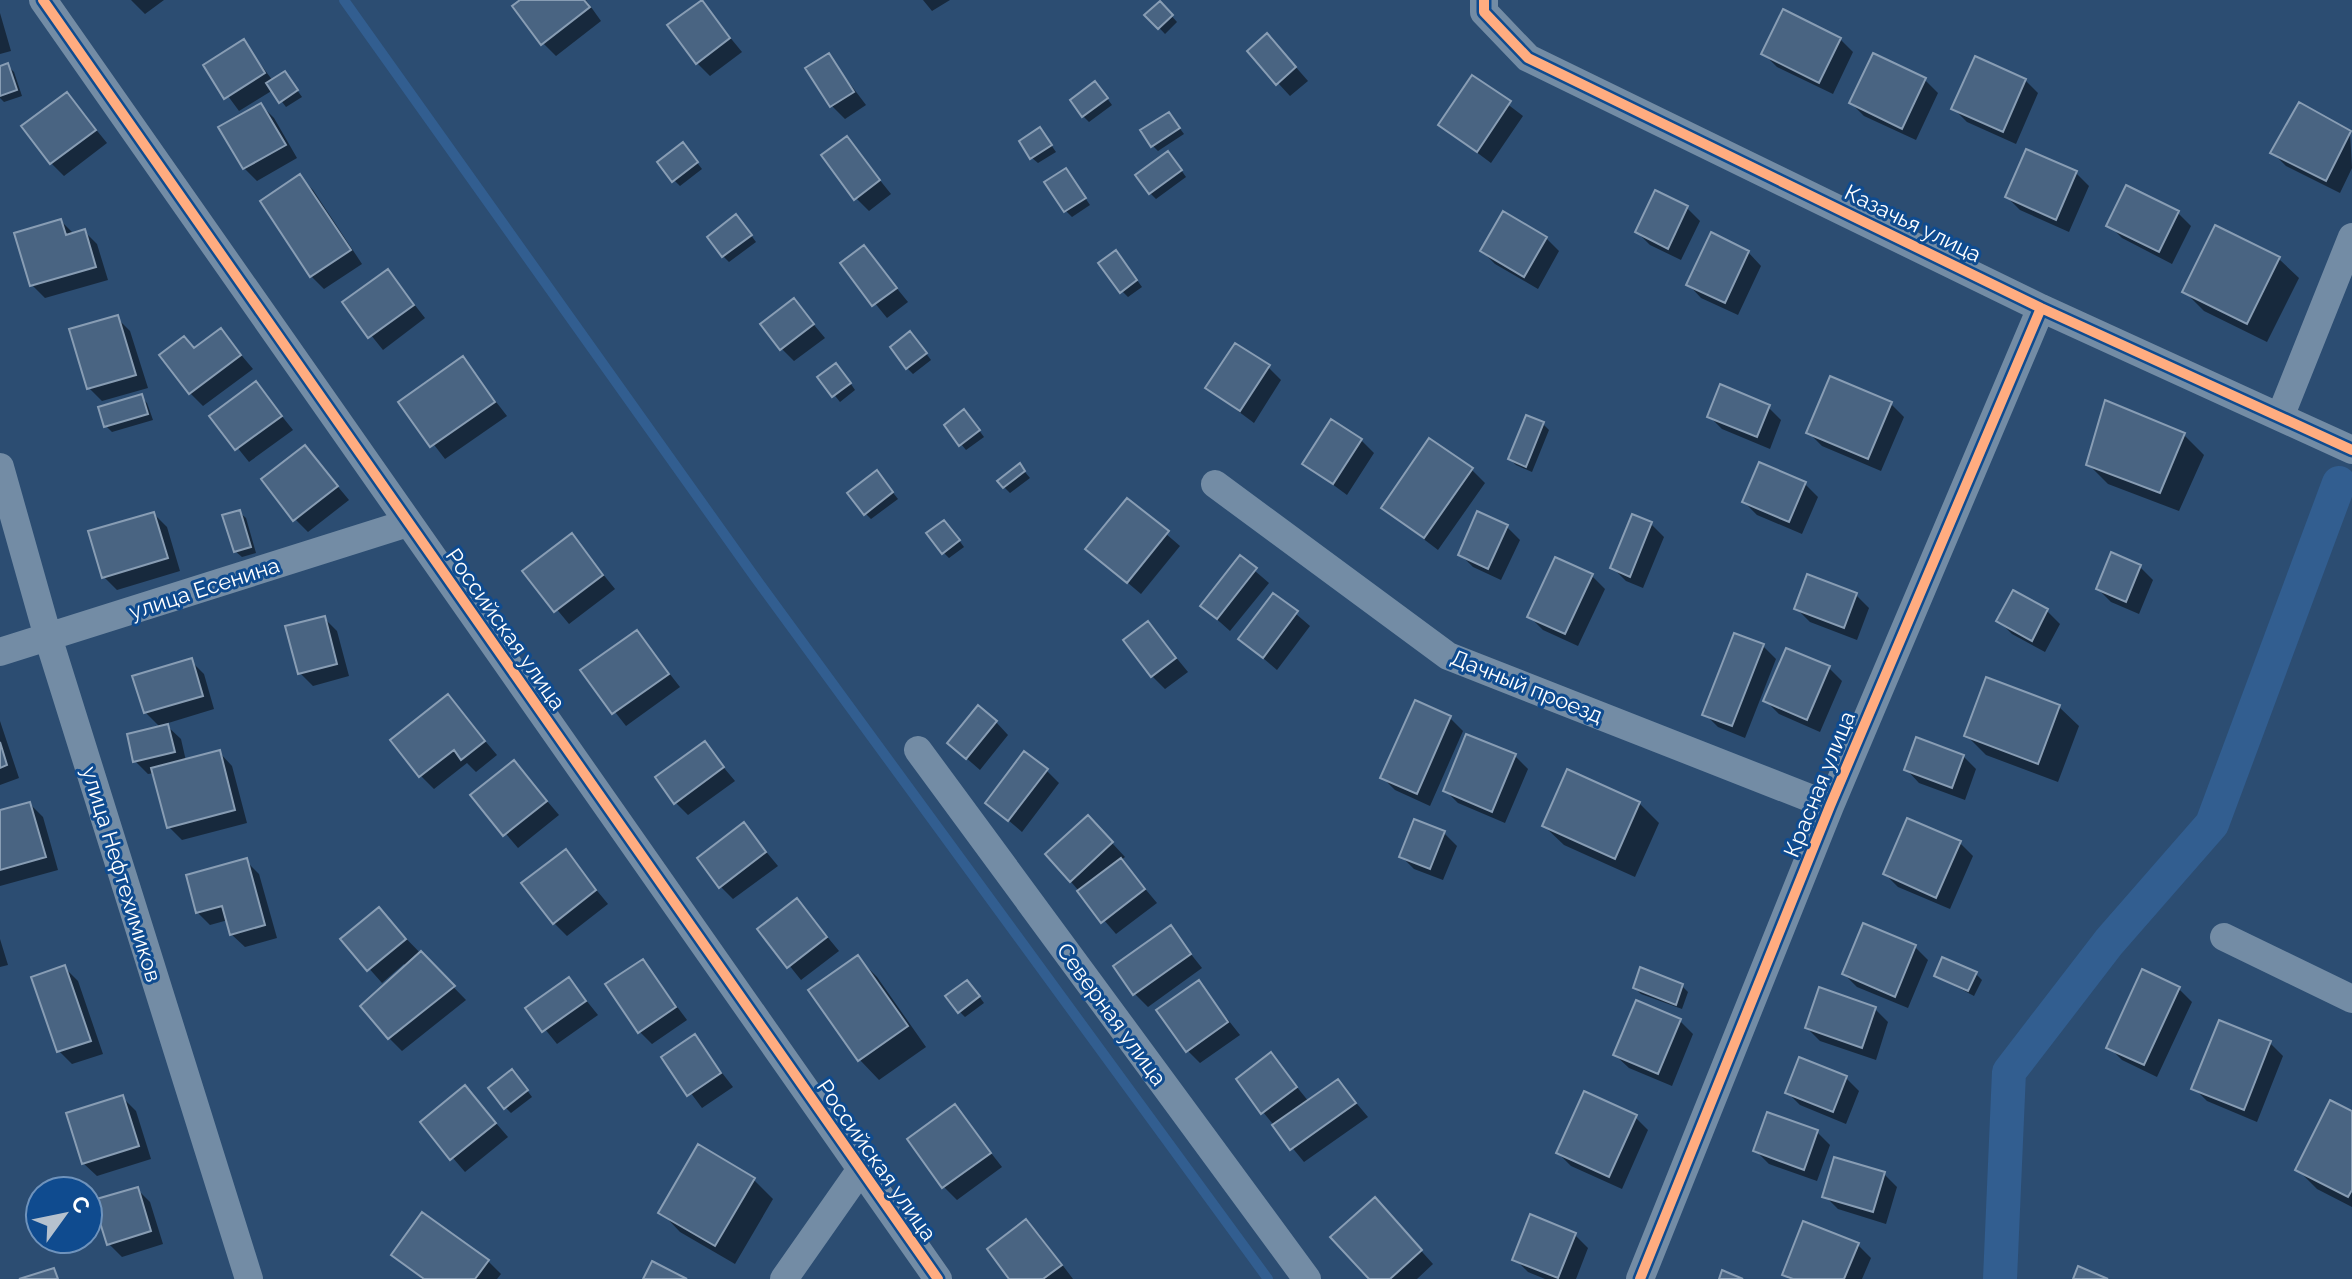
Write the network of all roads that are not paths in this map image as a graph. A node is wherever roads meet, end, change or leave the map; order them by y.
1 (43, 0) edge
2 (1484, 0) edge
3 (2352, 237) edge
4 (2041, 308) junction
5 (2280, 417) junction
6 (2352, 450) edge
7 (0, 467) edge
8 (1215, 484) dead end
9 (408, 523) junction
10 (48, 637) junction
11 (0, 652) edge
12 (918, 750) dead end
13 (1830, 806) junction
14 (2224, 937) dead end
15 (2352, 999) edge
16 (859, 1172) junction
17 (249, 1279) edge
18 (784, 1279) edge
19 (938, 1279) edge
20 (1307, 1279) edge
21 (1640, 1279) edge

1 - 9 street, Российская улица
2 - 4 street, Казачья улица
3 - 5 street
4 - 5 street, Казачья улица
4 - 13 street, Красная улица
5 - 6 street, Казачья улица
7 - 10 street, улица Нефтехимиков
8 - 13 street, Дачный проезд
9 - 10 street, улица Есенина
9 - 16 street, Российская улица
10 - 11 street, улица Есенина
10 - 17 street, улица Нефтехимиков
12 - 20 street, Северная улица
13 - 21 street, Красная улица
14 - 15 street
16 - 18 street
16 - 19 street, Российская улица

